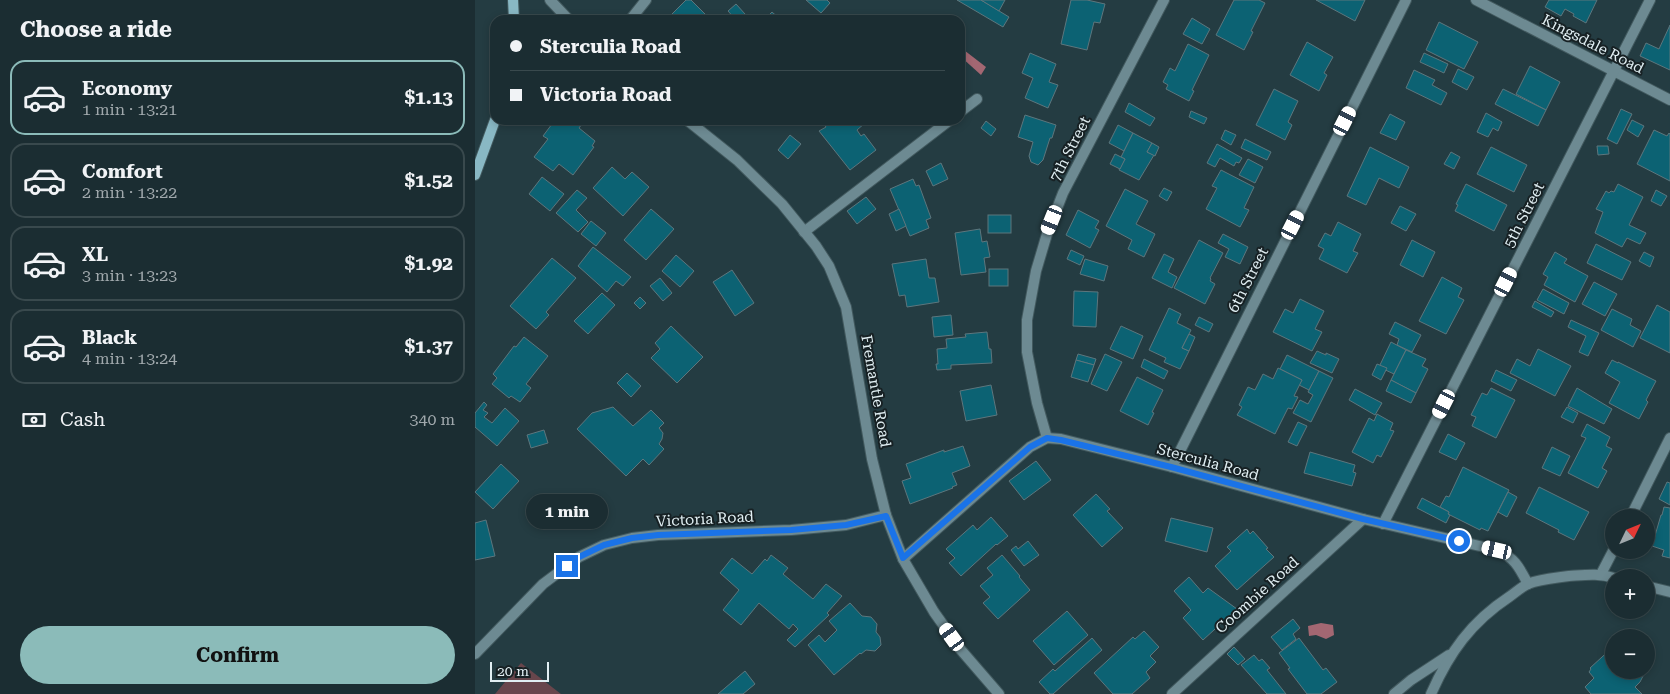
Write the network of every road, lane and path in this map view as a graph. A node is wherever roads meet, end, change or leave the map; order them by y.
1 (513, 0) edge
2 (550, 0) edge
3 (647, 0) edge
4 (1164, 0) edge
5 (1406, 0) edge
6 (1476, 0) edge
7 (1650, 0) edge
8 (514, 15) edge
9 (564, 15) edge
10 (634, 15) edge
11 (1614, 72) junction
12 (977, 99) dead end
13 (1670, 100) edge
14 (965, 108) edge
15 (493, 125) edge
16 (693, 125) edge
17 (944, 125) edge
18 (475, 175) edge
19 (805, 232) junction
20 (1047, 438) junction
21 (1670, 438) edge
22 (1171, 467) junction
23 (1634, 509) edge
24 (886, 516) junction
25 (1363, 519) junction
26 (1383, 524) junction
27 (903, 558) junction
28 (1609, 559) edge
29 (1601, 574) junction
30 (1605, 575) edge
31 (1528, 584) junction
32 (1655, 588) edge
33 (1670, 592) edge
34 (1451, 653) junction
35 (475, 654) edge
36 (999, 694) edge
37 (1172, 694) edge
38 (1394, 694) edge
39 (1431, 694) edge

1 - 8 street
2 - 9 street
3 - 10 street
4 - 20 street, 7th Street
5 - 22 street, 6th Street
6 - 11 street, Kingsdale Road
7 - 11 street, 5th Street
11 - 13 street, Kingsdale Road
11 - 26 street, 5th Street
12 - 14 street
15 - 18 street
16 - 19 street, Fremantle Road
17 - 19 street
19 - 24 street, Fremantle Road
20 - 22 street, Sterculia Road
20 - 27 street
21 - 23 street
22 - 25 street, Sterculia Road
24 - 27 street, Fremantle Road
24 - 35 street, Victoria Road
25 - 26 street, Sterculia Road
25 - 37 street, Coombie Road
26 - 31 street, Sterculia Road
27 - 36 street, Fremantle Road
28 - 29 street
29 - 30 street
29 - 31 street
31 - 34 street
32 - 33 street
34 - 38 street
34 - 39 street

